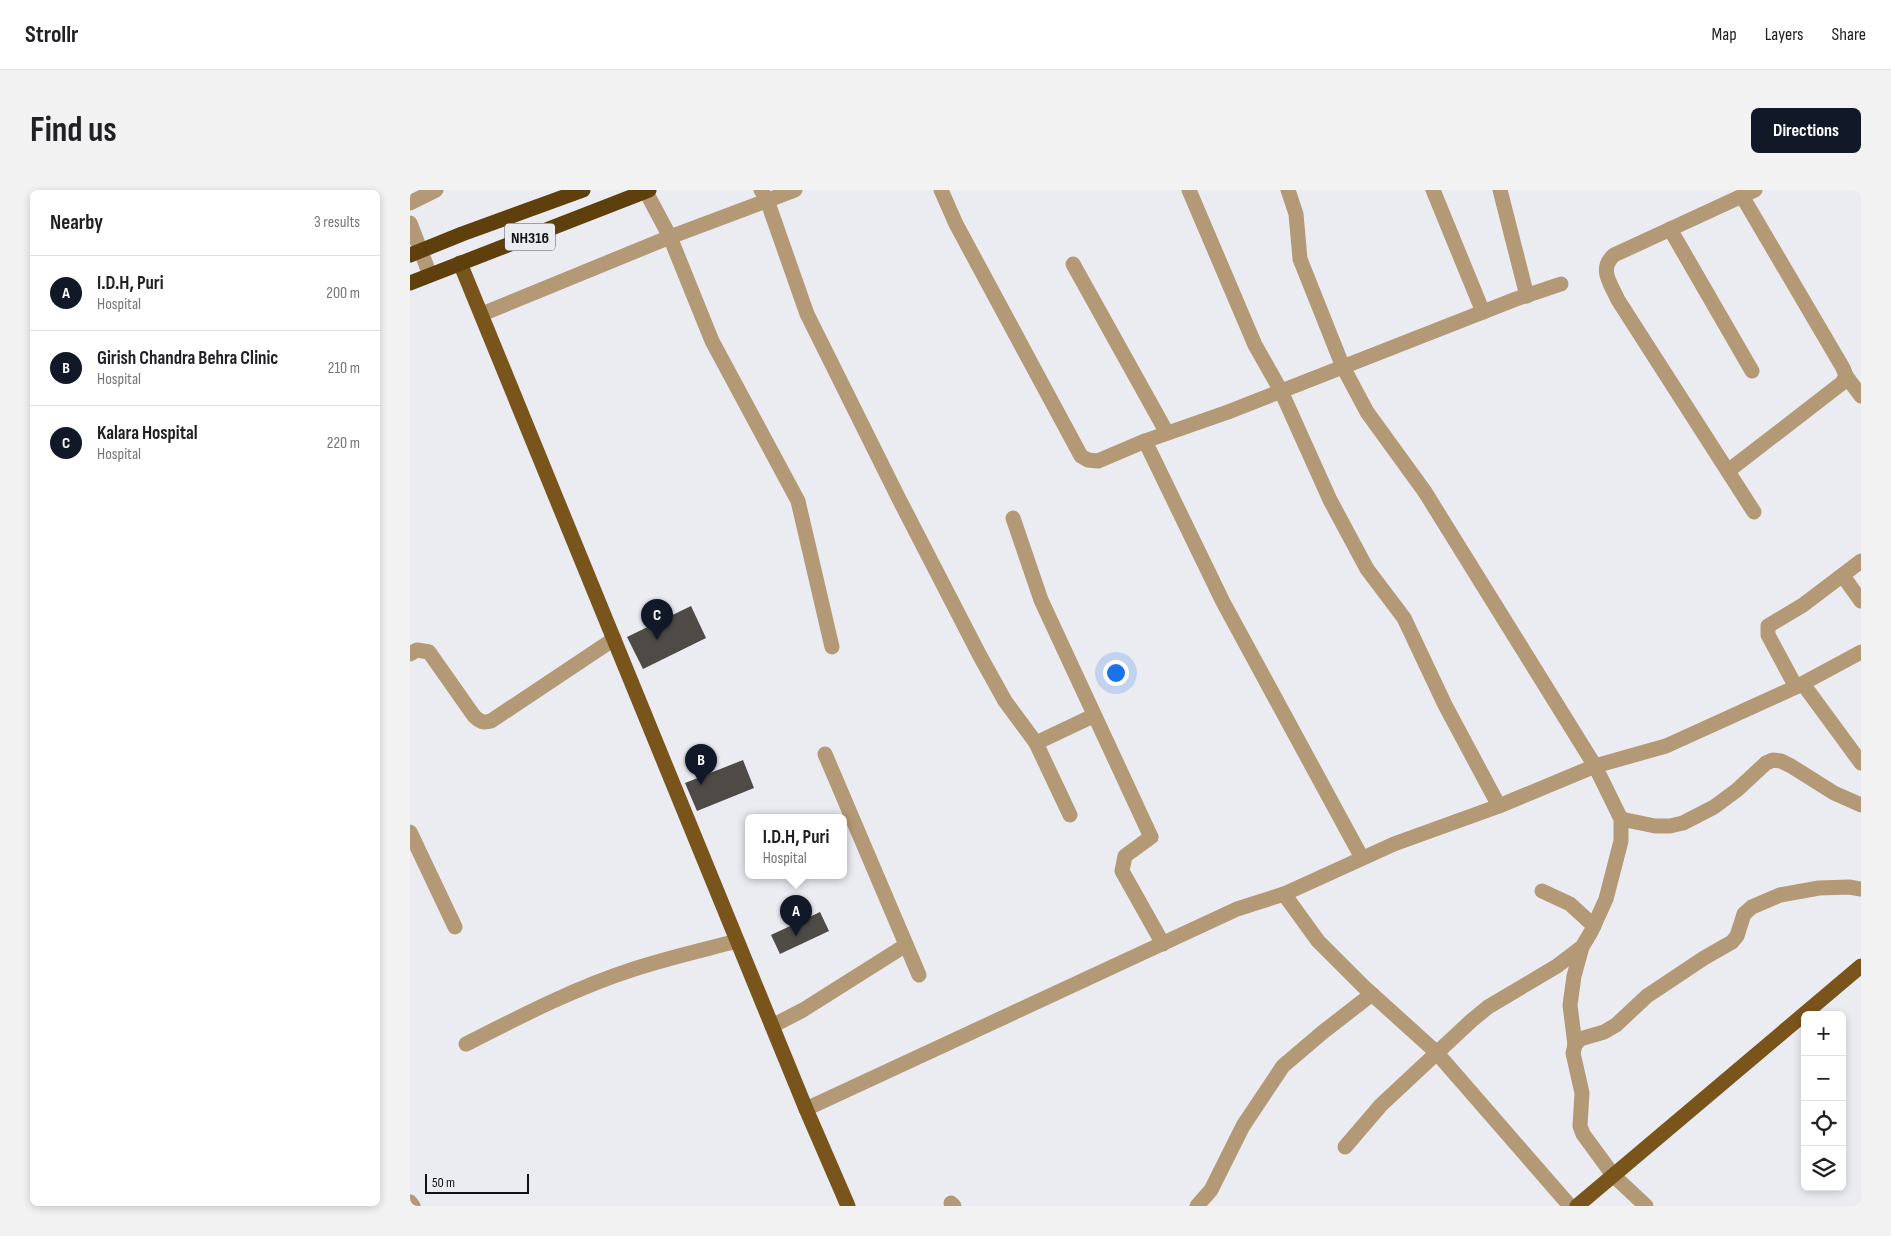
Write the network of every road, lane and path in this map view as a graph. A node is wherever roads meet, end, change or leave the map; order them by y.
1 (436, 190) edge
2 (583, 190) edge
3 (647, 190) edge
4 (795, 190) edge
5 (941, 190) edge
6 (1189, 190) edge
7 (1288, 190) edge
8 (1434, 190) edge
9 (1500, 190) edge
10 (1749, 193) edge
11 (764, 195) edge
12 (410, 203) edge
13 (410, 223) edge
14 (1670, 229) junction
15 (670, 237) junction
16 (415, 253) edge
17 (460, 263) junction
18 (1073, 264) dead end
19 (430, 276) junction
20 (410, 283) edge
21 (1561, 284) dead end
22 (1527, 296) junction
23 (1483, 312) junction
24 (482, 314) junction
25 (1343, 367) junction
26 (1752, 371) dead end
27 (1846, 376) junction
28 (1282, 391) junction
29 (1861, 396) edge
30 (1167, 433) junction
31 (1146, 441) junction
32 (1728, 471) junction
33 (1754, 512) dead end
34 (1013, 518) dead end
35 (1861, 561) edge
36 (1843, 576) junction
37 (1861, 601) edge
38 (614, 639) junction
39 (832, 647) dead end
40 (1861, 652) edge
41 (410, 654) edge
42 (1800, 686) junction
43 (1093, 716) junction
44 (1036, 743) junction
45 (825, 754) dead end
46 (1861, 763) edge
47 (1595, 766) junction
48 (1861, 805) edge
49 (1499, 806) junction
50 (1070, 815) dead end
51 (1621, 819) junction
52 (410, 832) edge
53 (1362, 858) junction
54 (1861, 889) edge
55 (1542, 891) dead end
56 (1284, 894) junction
57 (1594, 926) junction
58 (455, 927) dead end
59 (737, 941) junction
60 (1164, 944) junction
61 (906, 945) junction
62 (1582, 947) junction
63 (1861, 966) edge
64 (919, 975) dead end
65 (1372, 994) junction
66 (772, 1026) junction
67 (466, 1044) dead end
68 (1574, 1045) junction
69 (1436, 1052) junction
70 (806, 1109) junction
71 (1345, 1147) dead end
72 (1613, 1175) junction
73 (410, 1202) edge
74 (413, 1206) edge
75 (848, 1206) edge
76 (1197, 1206) edge
77 (1570, 1206) edge
78 (1577, 1206) edge
79 (1646, 1206) edge

1 - 12 street
2 - 16 highway, NH316
3 - 15 street
3 - 17 highway, NH316
4 - 11 street
5 - 31 street
6 - 28 street
7 - 25 street
8 - 23 street
9 - 22 street
10 - 14 street
10 - 27 street
11 - 15 street
11 - 44 street
13 - 16 street
14 - 26 street
14 - 32 street
15 - 24 street
15 - 39 street
16 - 19 street
17 - 19 highway, NH316
17 - 24 main road
18 - 30 street
19 - 20 highway, NH316
21 - 22 street
22 - 23 street
23 - 25 street
24 - 38 main road
25 - 28 street
25 - 47 street
27 - 29 street
27 - 32 street
28 - 30 street
28 - 49 street
30 - 31 street
31 - 53 street
32 - 33 street
34 - 43 street
35 - 36 street
36 - 37 street
36 - 42 street
38 - 41 street
38 - 59 main road
40 - 42 street
42 - 46 street
42 - 47 street
43 - 44 street
43 - 60 street
44 - 50 street
45 - 61 street
47 - 49 street
47 - 51 street
48 - 51 street
49 - 53 street
51 - 57 street
52 - 58 street
53 - 56 street
54 - 68 street
55 - 57 street
56 - 60 street
56 - 65 street
57 - 62 street
59 - 66 main road
59 - 67 street
60 - 70 street
61 - 64 street
61 - 66 street
62 - 68 street
62 - 69 street
63 - 72 main road
65 - 69 street
65 - 76 street
66 - 70 main road
68 - 72 street
69 - 71 street
69 - 77 street
70 - 75 main road
72 - 78 main road
72 - 79 street
73 - 74 street

